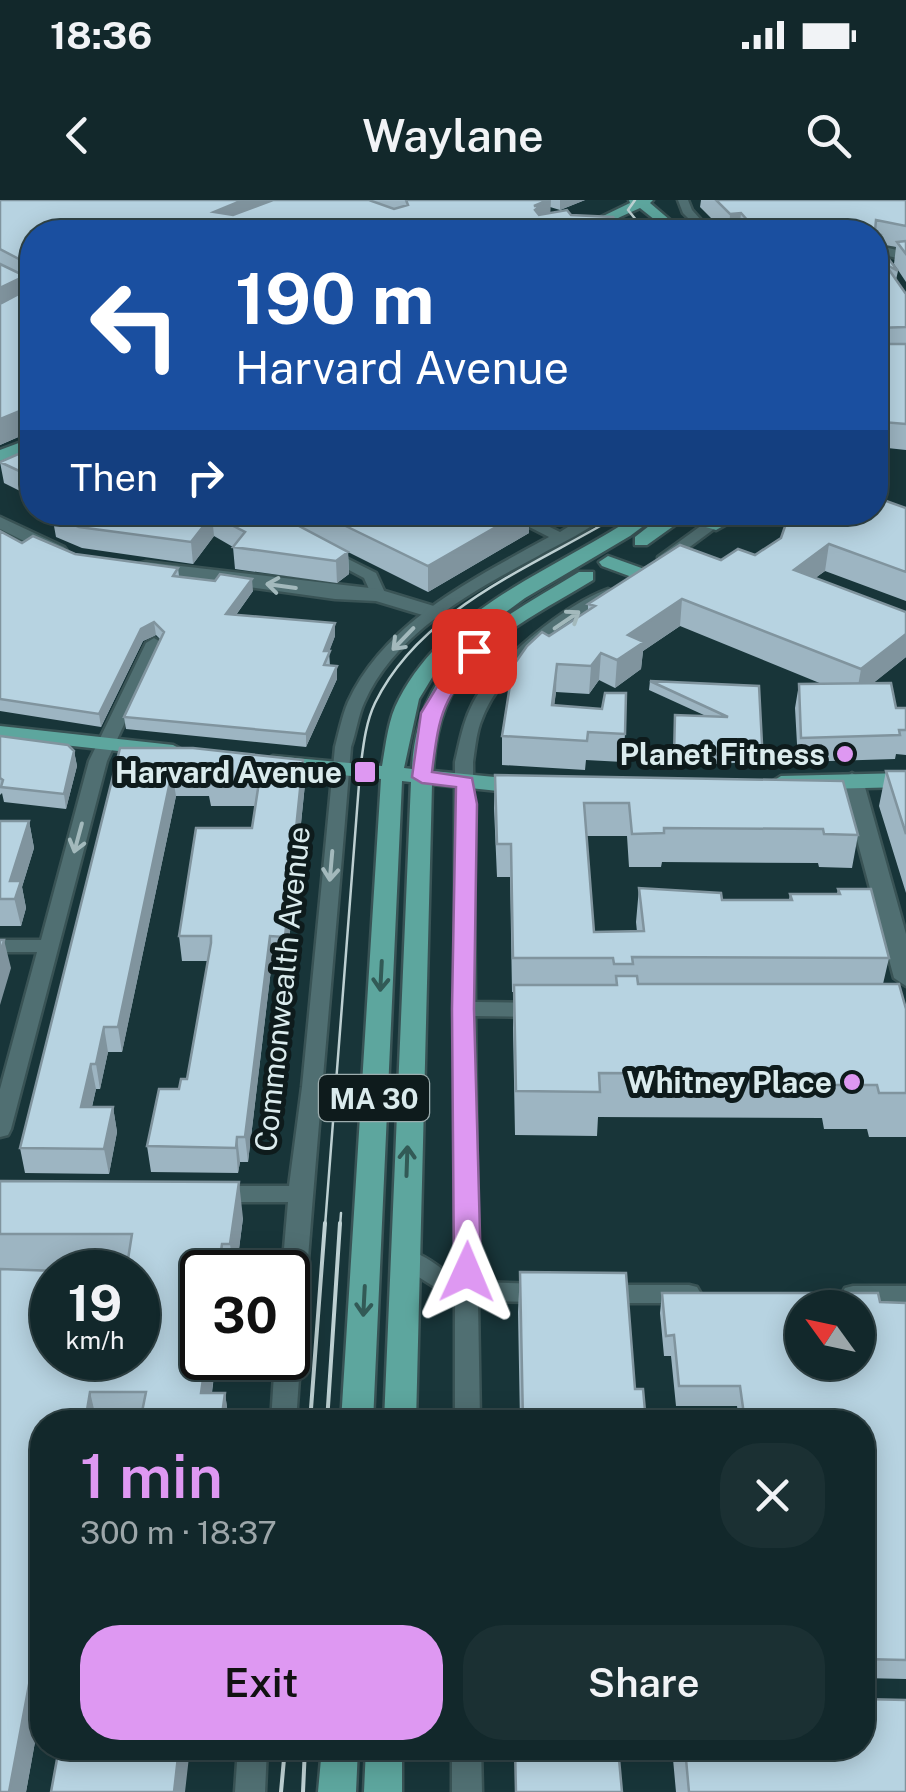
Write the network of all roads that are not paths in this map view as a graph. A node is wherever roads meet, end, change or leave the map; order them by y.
1 (610, 200) edge
2 (641, 201) edge
3 (613, 216) junction
4 (585, 220) edge
5 (592, 220) edge
6 (598, 220) edge
7 (616, 220) edge
8 (665, 220) edge
9 (0, 522) edge
10 (274, 525) edge
11 (535, 525) edge
12 (582, 525) edge
13 (633, 525) edge
14 (662, 525) edge
15 (714, 525) edge
16 (562, 538) junction
17 (77, 557) edge
18 (608, 562) junction
19 (131, 566) edge
20 (640, 574) junction
21 (378, 595) junction
22 (432, 612) junction
23 (475, 625) junction
24 (499, 632) junction
25 (154, 643) edge
26 (533, 643) junction
27 (0, 732) edge
28 (104, 744) junction
29 (191, 754) edge
30 (258, 760) edge
31 (340, 769) junction
32 (392, 774) junction
33 (422, 777) junction
34 (852, 780) junction
35 (906, 780) edge
36 (465, 782) junction
37 (760, 784) edge
38 (546, 788) edge
39 (900, 933) edge
40 (0, 946) edge
41 (48, 946) junction
42 (906, 978) edge
43 (463, 1009) junction
44 (563, 1010) edge
45 (0, 1128) edge
46 (198, 1194) edge
47 (301, 1194) junction
48 (406, 1258) junction
49 (467, 1293) junction
50 (708, 1294) edge
51 (875, 1295) edge
52 (906, 1295) edge
53 (284, 1410) edge
54 (357, 1410) edge
55 (400, 1410) edge
56 (467, 1410) edge
57 (253, 1760) edge
58 (339, 1760) edge
59 (384, 1760) edge
60 (466, 1760) edge
61 (250, 1792) edge
62 (338, 1792) edge
63 (383, 1792) edge
64 (467, 1792) edge

1 - 4 main road
2 - 3 main road
2 - 5 main road
2 - 8 main road
3 - 6 main road
3 - 7 street
9 - 17 street
10 - 21 street
11 - 16 street
12 - 16 street, Commonwealth Avenue
13 - 23 main road, MA 30
14 - 18 main road, MA 30
15 - 20 street
16 - 22 street, Commonwealth Avenue
18 - 20 main road
18 - 24 main road, MA 30
21 -> 19 street
26 -> 20 street
21 - 22 street
22 - 23 street
22 -> 31 street, Commonwealth Avenue
23 - 24 street
23 - 32 main road, MA 30
24 - 26 street
24 - 33 main road, MA 30
25 - 28 street
26 - 36 street
27 - 28 main road
28 - 29 main road
28 -> 41 street
30 - 31 main road
31 - 32 main road
31 -> 47 street, Commonwealth Avenue
32 - 33 main road
32 -> 54 main road, MA 30
33 - 36 main road
48 -> 33 main road, MA 30
34 - 35 main road
34 - 37 main road
34 - 39 street
36 - 38 main road
36 - 43 street
39 - 42 street
40 - 41 street
41 - 45 street
43 - 44 street
43 - 49 street
46 - 47 street
47 - 53 street, Commonwealth Avenue
48 - 49 street
48 - 55 main road, MA 30
49 - 50 street
49 - 56 street
51 - 52 street
57 - 61 street
58 - 62 main road
59 - 63 main road
60 - 64 street

